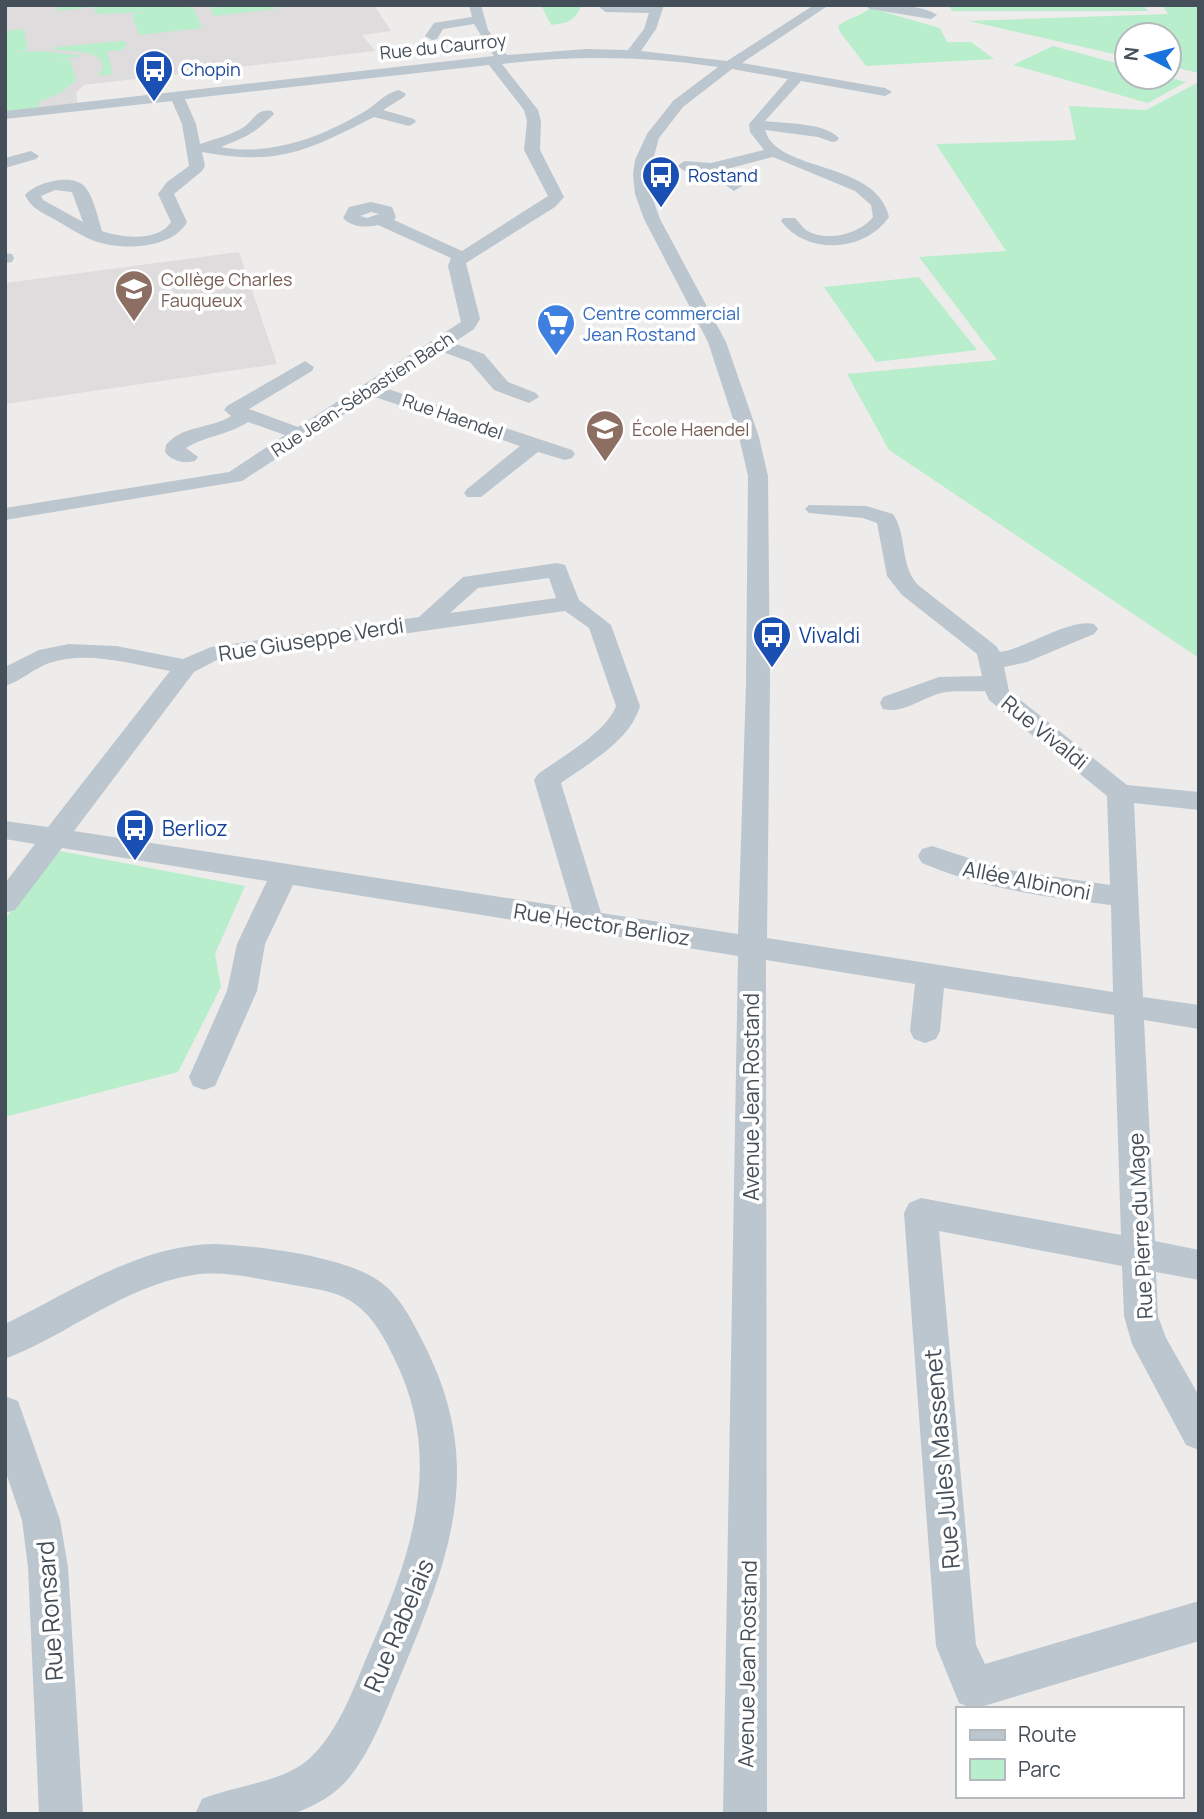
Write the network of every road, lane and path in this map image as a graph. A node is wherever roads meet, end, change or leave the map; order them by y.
1 (475, 5) edge
2 (823, 5) edge
3 (870, 5) edge
4 (606, 8) dead end
5 (657, 8) edge
6 (931, 15) dead end
7 (478, 20) junction
8 (432, 36) dead end
9 (633, 52) junction
10 (497, 60) junction
11 (729, 66) junction
12 (797, 78) junction
13 (884, 92) dead end
14 (399, 94) dead end
15 (177, 96) junction
16 (373, 112) junction
17 (267, 114) dead end
18 (5, 116) edge
19 (410, 122) dead end
20 (756, 124) junction
21 (827, 132) dead end
22 (200, 149) junction
23 (773, 152) junction
24 (31, 156) dead end
25 (5, 163) edge
26 (685, 166) dead end
27 (711, 168) junction
28 (734, 186) dead end
29 (382, 221) dead end
30 (789, 221) dead end
31 (96, 236) dead end
32 (462, 257) junction
33 (438, 345) junction
34 (305, 367) dead end
35 (370, 389) junction
36 (246, 415) junction
37 (490, 429) junction
38 (300, 434) junction
39 (535, 444) junction
40 (565, 454) dead end
41 (188, 457) dead end
42 (474, 493) dead end
43 (816, 509) dead end
44 (5, 514) edge
45 (569, 603) junction
46 (428, 620) junction
47 (1086, 629) dead end
48 (186, 667) junction
49 (993, 672) junction
50 (5, 678) edge
51 (892, 703) dead end
52 (1120, 793) junction
53 (1199, 801) edge
54 (5, 830) edge
55 (56, 837) junction
56 (932, 856) dead end
57 (285, 873) junction
58 (1124, 897) junction
59 (5, 903) edge
60 (590, 922) junction
61 (752, 947) junction
62 (931, 974) junction
63 (1130, 1006) junction
64 (1199, 1017) edge
65 (925, 1031) dead end
66 (204, 1077) dead end
67 (1139, 1254) junction
68 (1199, 1265) edge
69 (5, 1342) edge
70 (5, 1414) edge
71 (1199, 1432) edge
72 (1199, 1621) edge
73 (61, 1814) edge
74 (216, 1814) edge
75 (745, 1814) edge

1 - 7 street
2 - 11 street, Avenue Jean Rostand
3 - 6 street
4 - 5 street
5 - 9 street
7 - 8 street
7 - 10 street
9 - 10 street, Rue du Caurroy
9 - 11 street, Rue du Caurroy
10 - 15 street, Rue du Caurroy
10 - 32 street
11 - 12 street, Rue du Caurroy
11 - 61 street, Avenue Jean Rostand
12 - 13 street, Rue du Caurroy
12 - 20 street
14 - 16 street
15 - 18 street, Rue du Caurroy
15 - 22 street
16 - 19 street
16 - 22 street
17 - 22 street
20 - 21 street
20 - 23 street
22 - 31 street
23 - 27 street
23 - 30 street
24 - 25 street
26 - 27 street
27 - 28 street
29 - 32 street
32 - 33 street, Rue Jean-Sébastien Bach
33 - 35 street, Rue Jean-Sébastien Bach
33 - 37 street
34 - 36 street
35 - 37 street, Rue Haendel
35 - 38 street, Rue Jean-Sébastien Bach
36 - 38 street
36 - 41 street
37 - 39 street, Rue Haendel
38 - 44 street, Rue Jean-Sébastien Bach
39 - 40 street, Rue Haendel
39 - 42 street, Rue Haendel
43 - 49 street, Rue Vivaldi
45 - 46 street, Rue Giuseppe Verdi
45 - 46 street
45 - 60 street
46 - 48 street, Rue Giuseppe Verdi
47 - 49 street
48 - 50 street
48 - 55 street, Rue Giuseppe Verdi
49 - 51 street
49 - 52 street, Rue Vivaldi
52 - 53 street
52 - 58 street
54 - 55 street, Rue Hector Berlioz
55 - 57 street, Rue Hector Berlioz
55 - 59 street
56 - 58 street, Allée Albinoni
57 - 60 street, Rue Hector Berlioz
57 - 66 street
58 - 63 street
60 - 61 street, Rue Hector Berlioz
61 - 62 street, Rue Hector Berlioz
61 - 75 street, Avenue Jean Rostand
62 - 63 street, Rue Hector Berlioz
62 - 65 street
63 - 64 street, Rue Hector Berlioz
63 - 67 street, Rue Pierre du Mage
67 - 68 street
67 - 71 street, Rue Pierre du Mage
67 - 72 street, Rue Jules Massenet
69 - 74 street, Rue Rabelais
70 - 73 street, Rue Ronsard

